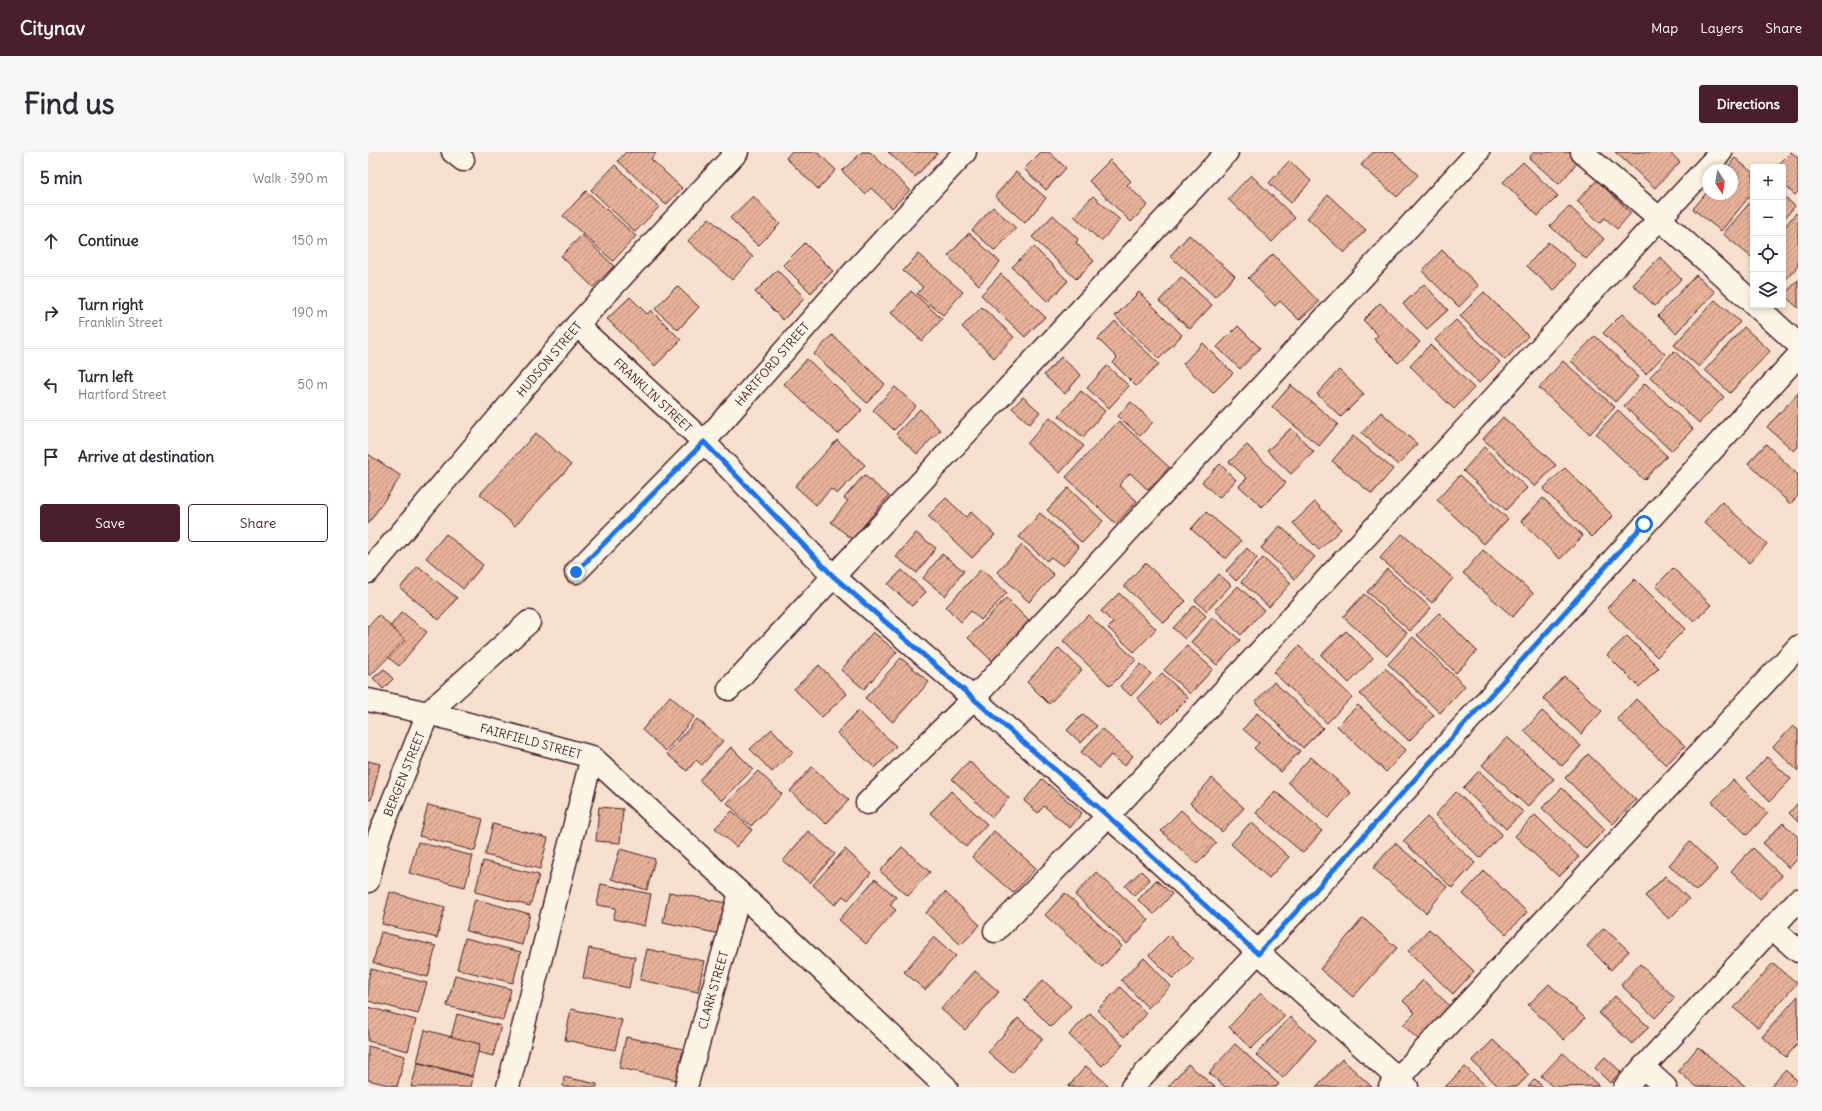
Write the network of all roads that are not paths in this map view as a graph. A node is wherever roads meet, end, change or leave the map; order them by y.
1 (737, 152) edge
2 (965, 152) edge
3 (1227, 152) edge
4 (1478, 152) edge
5 (1582, 152) edge
6 (1721, 152) edge
7 (1660, 219) junction
8 (1750, 300) edge
9 (1758, 308) edge
10 (577, 325) junction
11 (1798, 344) edge
12 (1798, 356) edge
13 (704, 442) junction
14 (368, 572) edge
15 (576, 572) dead end
16 (833, 576) junction
17 (529, 622) dead end
18 (1798, 646) edge
19 (729, 689) dead end
20 (974, 698) junction
21 (368, 700) edge
22 (428, 713) junction
23 (592, 757) junction
24 (867, 803) dead end
25 (1108, 816) junction
26 (368, 881) edge
27 (740, 893) junction
28 (1798, 900) edge
29 (1772, 928) junction
30 (995, 931) dead end
31 (1798, 951) edge
32 (1258, 954) junction
33 (1643, 1067) junction
34 (1398, 1084) edge
35 (508, 1087) edge
36 (686, 1087) edge
37 (946, 1087) edge
38 (1132, 1087) edge
39 (1624, 1087) edge
40 (1665, 1087) edge

1 - 10 street, HUDSON STREET
2 - 13 street, HARTFORD STREET
3 - 16 street
4 - 20 street
5 - 7 street
6 - 7 street
7 - 8 street
7 - 25 street
9 - 11 street
10 - 13 street, FRANKLIN STREET
10 - 14 street, HUDSON STREET
12 - 32 street
13 - 15 street, HARTFORD STREET
13 - 16 street, FRANKLIN STREET
16 - 19 street
16 - 20 street, FRANKLIN STREET
17 - 22 street
18 - 34 street
20 - 24 street
20 - 25 street, FRANKLIN STREET
21 - 22 street, FAIRFIELD STREET
22 - 23 street, FAIRFIELD STREET
22 - 26 street, BERGEN STREET
23 - 27 street, FAIRFIELD STREET
23 - 35 street
25 - 30 street
25 - 32 street, FRANKLIN STREET
27 - 36 street, CLARK STREET
27 - 37 street, FAIRFIELD STREET
28 - 29 street
29 - 31 street
29 - 33 street
32 - 34 street, FRANKLIN STREET
32 - 38 street
33 - 39 street
33 - 40 street

